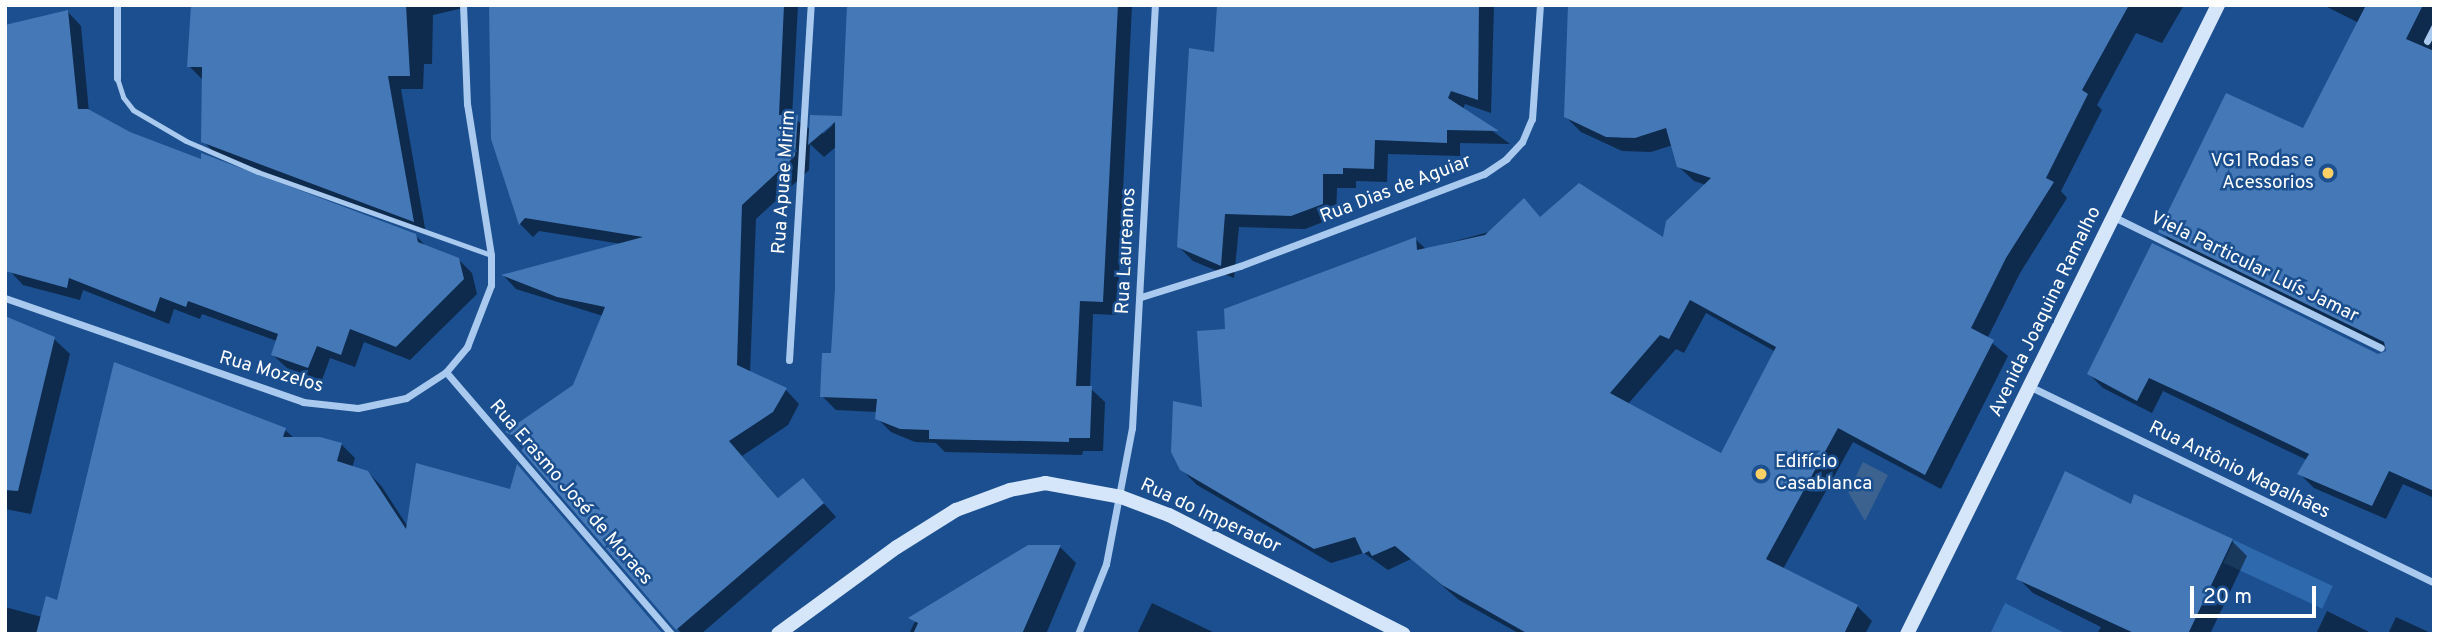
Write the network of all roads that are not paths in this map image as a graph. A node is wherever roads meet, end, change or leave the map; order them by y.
1 (117, 5) edge
2 (463, 5) edge
3 (811, 5) edge
4 (1155, 5) edge
5 (1540, 5) edge
6 (2218, 5) edge
7 (2434, 27) edge
8 (2427, 41) dead end
9 (117, 78) joint
10 (2114, 217) junction
11 (491, 255) junction
12 (1140, 297) junction
13 (5, 298) edge
14 (2381, 348) dead end
15 (789, 360) dead end
16 (446, 372) junction
17 (2031, 387) junction
18 (1121, 497) junction
19 (2434, 583) edge
20 (671, 634) edge
21 (778, 634) edge
22 (1078, 634) edge
23 (1404, 634) edge
24 (1907, 634) edge

1 - 9 street
2 - 11 street, Rua Mozelos
3 - 15 street, Rua Apuae Mirim
4 - 12 street, Rua Laureanos
5 - 12 street, Rua Dias de Aguiar
6 - 10 main road, Avenida Joaquina Ramalho
7 - 8 street
9 - 11 lane
10 - 14 street, Viela Particular Luís Jamar
10 - 17 main road, Avenida Joaquina Ramalho
11 - 16 street, Rua Mozelos
12 - 18 street, Rua Laureanos
13 - 16 street, Rua Mozelos
16 - 20 street, Rua Erasmo José de Moraes
17 - 19 street, Rua Antônio Magalhães
17 - 24 main road, Avenida Joaquina Ramalho
18 - 21 main road, Rua do Imperador
18 - 22 street, Rua Laureanos
18 - 23 main road, Rua do Imperador

